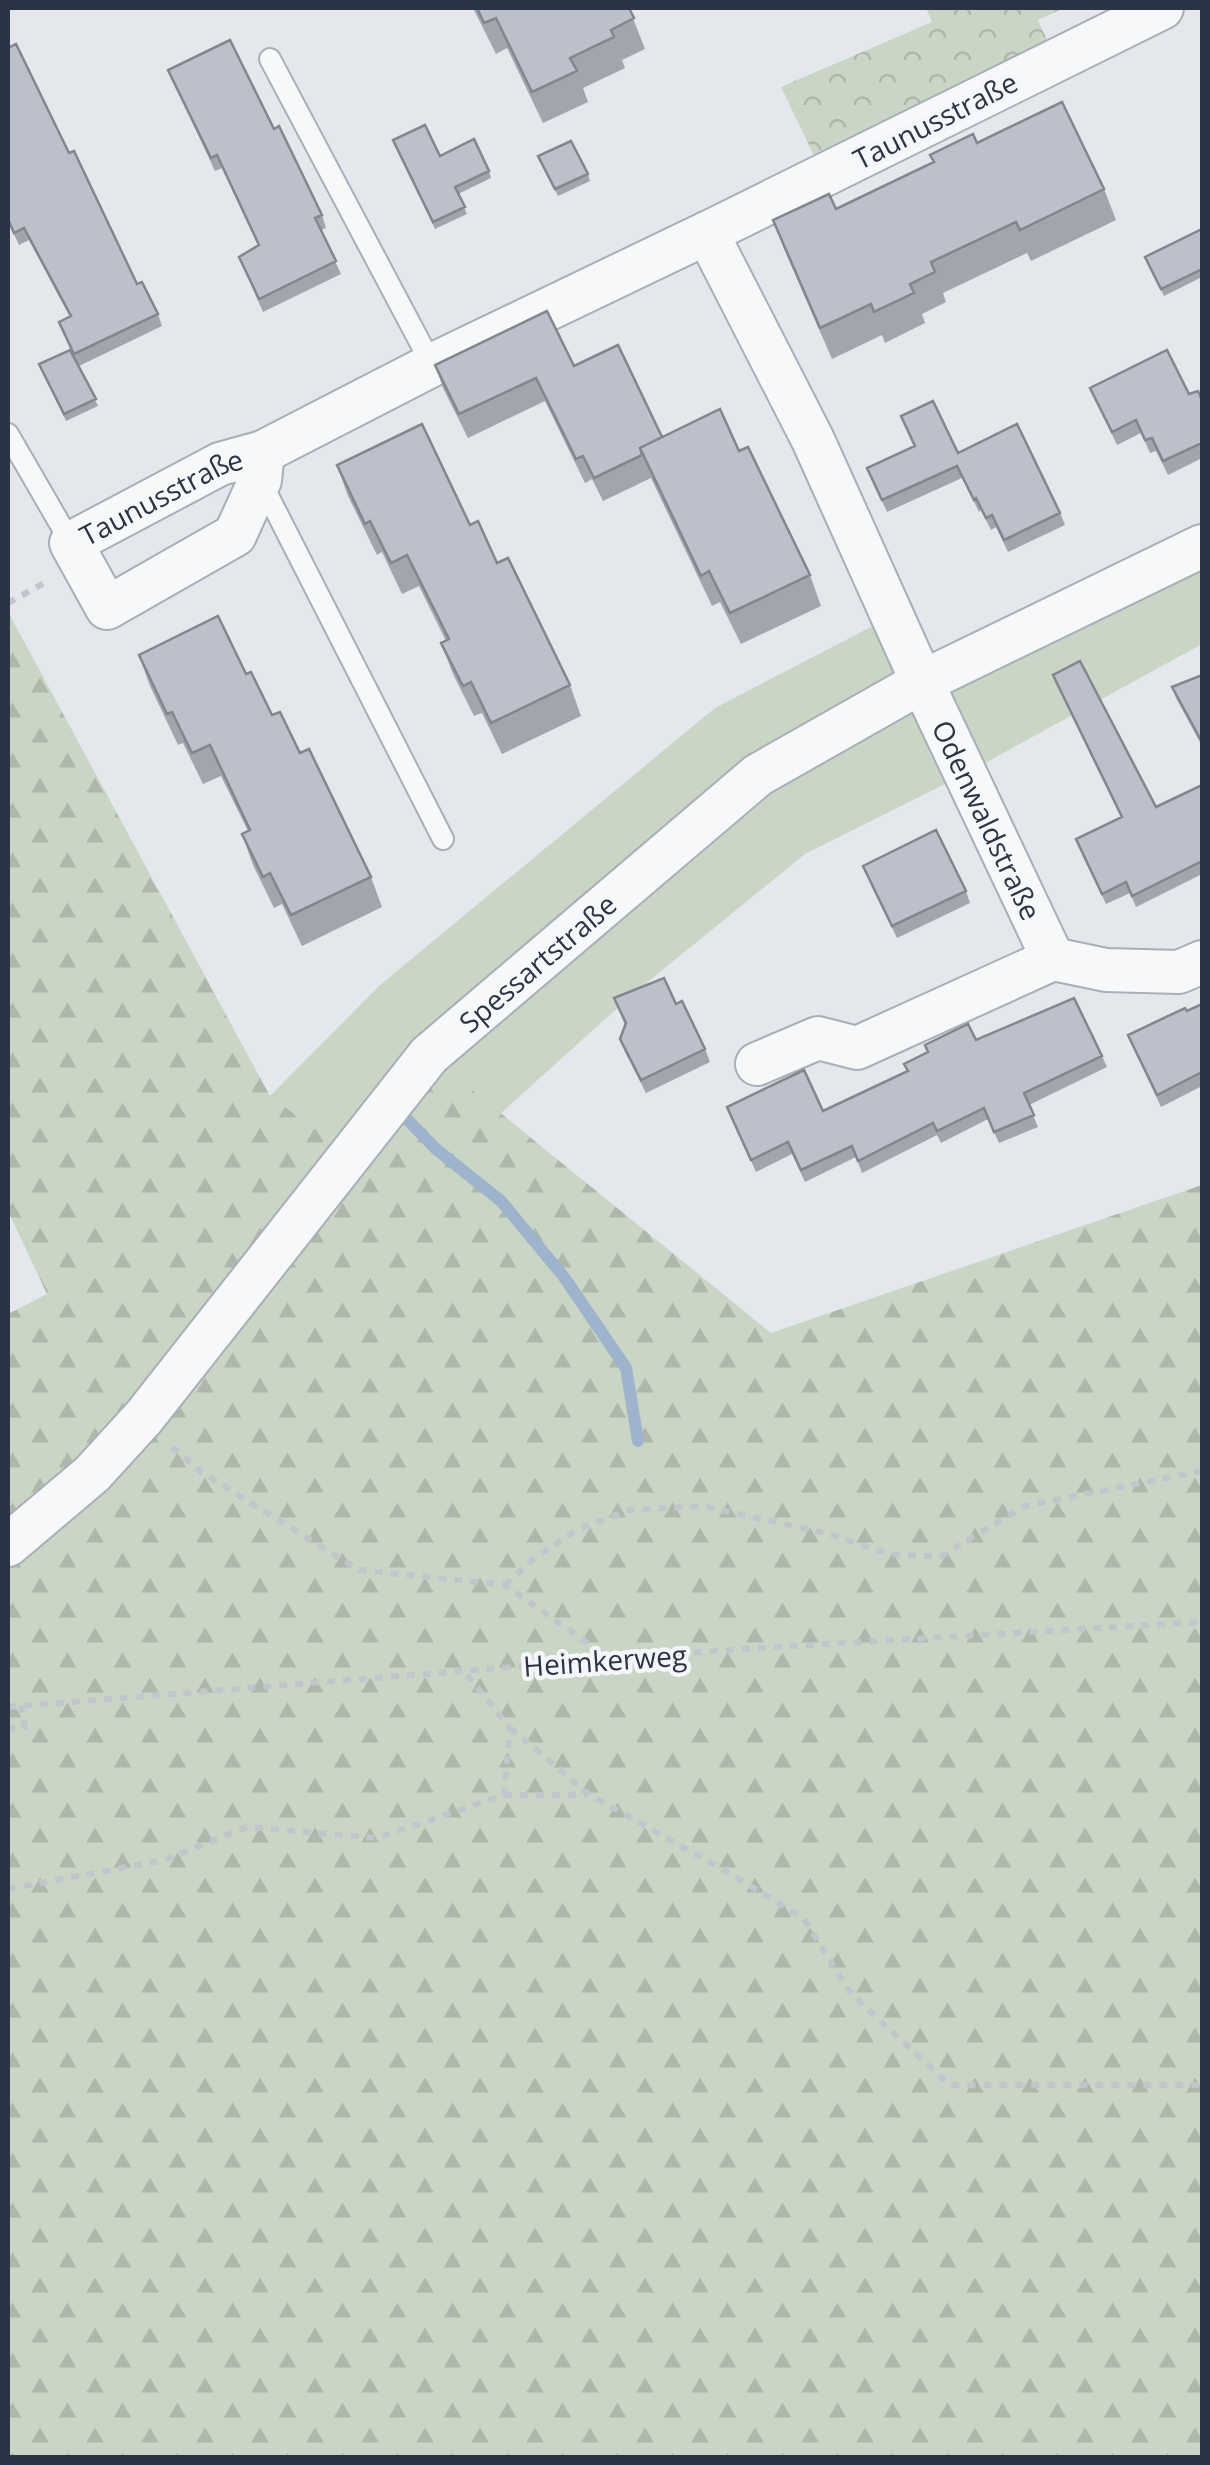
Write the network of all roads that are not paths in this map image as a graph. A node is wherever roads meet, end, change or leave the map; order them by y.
1 (1162, 8) edge
2 (270, 59) dead end
3 (707, 233) junction
4 (432, 365) junction
5 (8, 434) edge
6 (262, 466) junction
7 (71, 543) junction
8 (1202, 546) edge
9 (922, 682) junction
10 (444, 838) dead end
11 (1053, 959) junction
12 (1202, 962) edge
13 (756, 1064) dead end
14 (8, 1545) edge

1 - 3 street, Taunusstraße
2 - 4 lane
3 - 4 street, Taunusstraße
3 - 9 street
4 - 6 street, Taunusstraße
5 - 7 lane
6 - 7 street, Taunusstraße
6 - 7 street, Taunusstraße
6 - 10 lane
8 - 9 street, Spessartstraße
9 - 11 street, Odenwaldstraße
9 - 14 street, Spessartstraße
11 - 12 street
11 - 13 street

